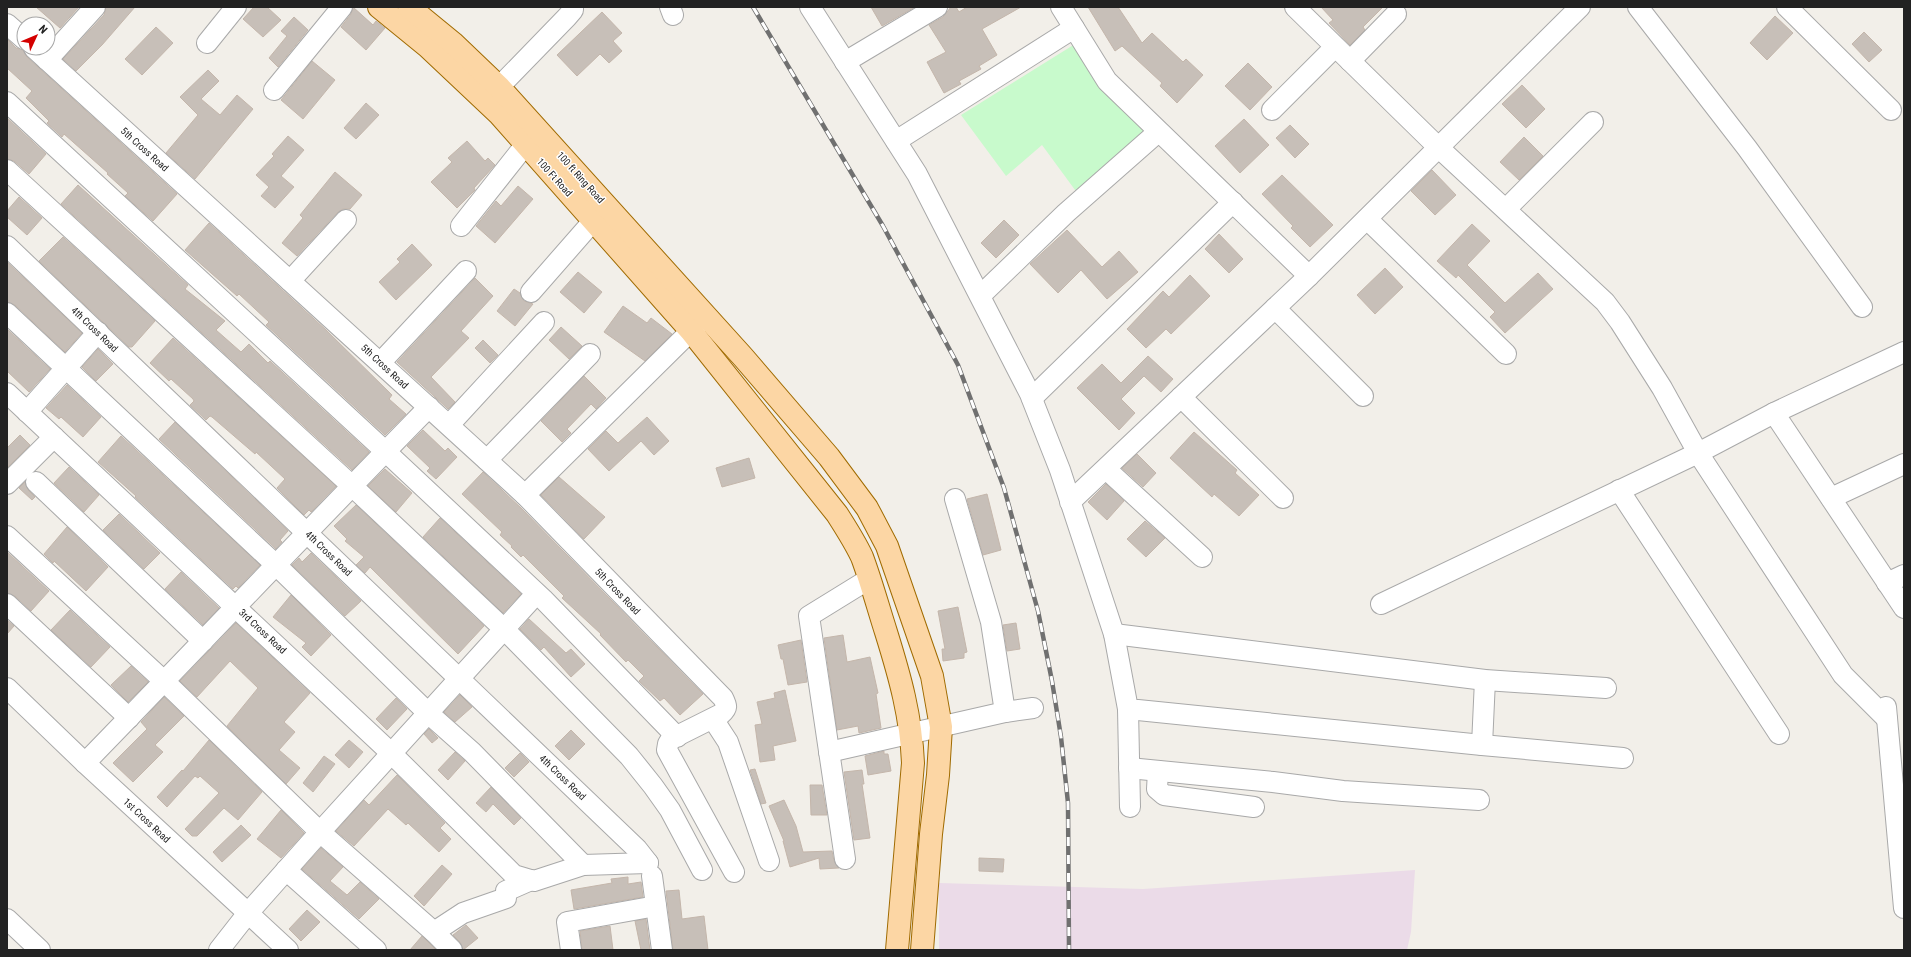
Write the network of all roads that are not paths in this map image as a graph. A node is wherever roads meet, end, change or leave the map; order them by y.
1 (95, 7) edge
2 (236, 7) edge
3 (342, 7) edge
4 (379, 7) edge
5 (409, 7) edge
6 (810, 7) edge
7 (937, 7) edge
8 (1061, 7) edge
9 (1295, 7) edge
10 (1580, 7) edge
11 (1638, 7) edge
12 (1787, 7) edge
13 (574, 8) edge
14 (1396, 14) dead end
15 (7, 24) edge
16 (1074, 28) junction
17 (16, 32) edge
18 (56, 41) edge
19 (207, 43) dead end
20 (1335, 47) junction
21 (43, 56) edge
22 (1350, 61) junction
23 (845, 62) junction
24 (499, 87) junction
25 (274, 90) dead end
26 (7, 102) edge
27 (1272, 110) dead end
28 (1891, 110) dead end
29 (1593, 122) dead end
30 (1158, 132) junction
31 (896, 141) junction
32 (526, 144) junction
33 (1438, 148) junction
34 (7, 170) edge
35 (1233, 202) junction
36 (1506, 208) junction
37 (1367, 219) junction
38 (346, 220) dead end
39 (594, 220) junction
40 (461, 226) dead end
41 (7, 246) edge
42 (466, 272) dead end
43 (1309, 276) junction
44 (290, 281) junction
45 (531, 292) dead end
46 (981, 295) junction
47 (1862, 307) dead end
48 (1276, 308) junction
49 (7, 313) edge
50 (707, 316) junction
51 (544, 322) dead end
52 (691, 331) junction
53 (98, 332) junction
54 (1904, 352) edge
55 (590, 354) dead end
56 (1506, 354) dead end
57 (381, 362) junction
58 (66, 368) junction
59 (7, 393) edge
60 (1363, 396) dead end
61 (1181, 397) junction
62 (1032, 398) junction
63 (429, 407) junction
64 (27, 412) junction
65 (1774, 412) junction
66 (449, 425) junction
67 (54, 437) junction
68 (385, 451) junction
69 (1698, 453) junction
70 (486, 460) junction
71 (1904, 464) edge
72 (1106, 469) junction
73 (36, 482) dead end
74 (7, 484) edge
75 (351, 485) junction
76 (1619, 490) junction
77 (526, 495) junction
78 (1283, 498) dead end
79 (1831, 498) junction
80 (955, 499) dead end
81 (1070, 502) junction
82 (307, 531) junction
83 (7, 536) edge
84 (1202, 557) dead end
85 (275, 564) junction
86 (870, 579) junction
87 (1896, 579) edge
88 (536, 594) junction
89 (7, 604) edge
90 (1381, 604) dead end
91 (236, 606) junction
92 (1904, 608) edge
93 (504, 629) junction
94 (1114, 634) junction
95 (203, 641) junction
96 (460, 679) junction
97 (1485, 680) junction
98 (165, 682) junction
99 (7, 688) edge
100 (1606, 688) dead end
101 (1033, 708) dead end
102 (1128, 709) junction
103 (1005, 712) junction
104 (428, 713) junction
105 (128, 718) junction
106 (712, 719) junction
107 (941, 727) junction
108 (912, 734) junction
109 (1779, 734) dead end
110 (677, 737) junction
111 (1482, 745) junction
112 (829, 752) junction
113 (391, 753) junction
114 (1623, 758) dead end
115 (85, 763) junction
116 (1129, 768) junction
117 (1158, 771) junction
118 (1480, 800) dead end
119 (1130, 807) dead end
120 (1254, 808) dead end
121 (320, 832) junction
122 (845, 859) dead end
123 (769, 861) dead end
124 (583, 865) junction
125 (650, 869) junction
126 (286, 870) junction
127 (702, 870) dead end
128 (734, 872) dead end
129 (523, 877) junction
130 (656, 906) junction
131 (1904, 908) edge
132 (248, 913) junction
133 (7, 919) edge
134 (434, 932) junction
135 (40, 950) edge
136 (219, 950) edge
137 (288, 950) edge
138 (376, 950) edge
139 (452, 950) edge
140 (571, 950) edge
141 (662, 950) edge
142 (897, 950) edge
143 (922, 950) edge

1 - 18 street
2 - 19 street
3 - 25 street
4 - 32 main road, 100 Ft Road
5 - 24 main road, 100 ft Ring Road
6 - 23 street
7 - 23 street
8 - 16 street
9 - 20 street
10 - 33 street
11 - 47 street
12 - 28 street
13 - 24 street
14 - 22 street
15 - 17 street
16 - 30 street
16 - 31 street
20 - 22 street
20 - 27 street
21 - 44 street, 5th Cross Road
22 - 33 street
23 - 31 street
24 - 50 main road, 100 ft Ring Road
26 - 68 street
29 - 36 street
30 - 35 street
30 - 46 street
31 - 46 street
32 - 39 main road, 100 Ft Road
32 - 40 street
33 - 36 street
33 - 37 street
34 - 75 street
35 - 43 street
35 - 62 street
36 - 69 street
37 - 43 street
37 - 56 street
38 - 44 street
39 - 45 street
39 - 52 main road, 100 Ft Road
41 - 53 street, 4th Cross Road
42 - 57 street
43 - 48 street
44 - 57 street, 5th Cross Road
46 - 62 street
48 - 60 street
48 - 61 street
49 - 58 street
50 - 52 street
50 - 107 main road, 100 ft Ring Road
51 - 66 street
52 - 77 street
52 - 86 main road, 100 Ft Road
53 - 58 street
53 - 82 street, 4th Cross Road
54 - 65 street
55 - 70 street
57 - 63 street, 5th Cross Road
58 - 64 street
58 - 85 street
59 - 64 street, 3rd Cross Road
61 - 72 street
61 - 78 street
62 - 81 street
63 - 66 street, 5th Cross Road
63 - 68 street
64 - 67 street, 3rd Cross Road
65 - 69 street
65 - 79 street
66 - 70 street, 5th Cross Road
67 - 74 street
67 - 91 street, 3rd Cross Road
68 - 75 street
68 - 88 street
69 - 76 street
69 - 131 street
70 - 77 street, 5th Cross Road
71 - 79 street
72 - 81 street
72 - 84 street
73 - 95 street
75 - 82 street
75 - 93 street
76 - 90 street
76 - 109 street
77 - 106 street, 5th Cross Road
79 - 87 street
80 - 103 street
81 - 94 street
82 - 85 street
82 - 96 street, 4th Cross Road
83 - 98 street
85 - 91 street
85 - 104 street
86 - 108 main road, 100 Ft Road
86 - 112 street
87 - 92 street
88 - 93 street
88 - 110 street
89 - 105 street
91 - 95 street
91 - 113 street, 3rd Cross Road
93 - 96 street
93 - 127 street
94 - 97 street
94 - 102 street
95 - 98 street
96 - 104 street
96 - 125 street, 4th Cross Road
97 - 100 street
97 - 111 street
98 - 105 street
98 - 121 street
99 - 115 street, 1st Cross Road
101 - 103 street
102 - 111 street
102 - 116 street
103 - 107 street
104 - 113 street
104 - 124 street
105 - 115 street
106 - 110 street
106 - 123 street
107 - 108 street
107 - 143 main road, 100 ft Ring Road
108 - 112 street
108 - 142 main road, 100 Ft Road
110 - 128 street
111 - 114 street
112 - 122 street
113 - 121 street
113 - 129 street, 3rd Cross Road
115 - 132 street, 1st Cross Road
116 - 117 street
116 - 119 street
117 - 118 street
117 - 120 street
121 - 126 street
121 - 134 street
124 - 125 street
124 - 129 street
125 - 130 street
126 - 132 street
126 - 138 street
129 - 134 street
130 - 140 street
130 - 141 street
132 - 136 street
132 - 137 street, 1st Cross Road
133 - 135 street
134 - 139 street

